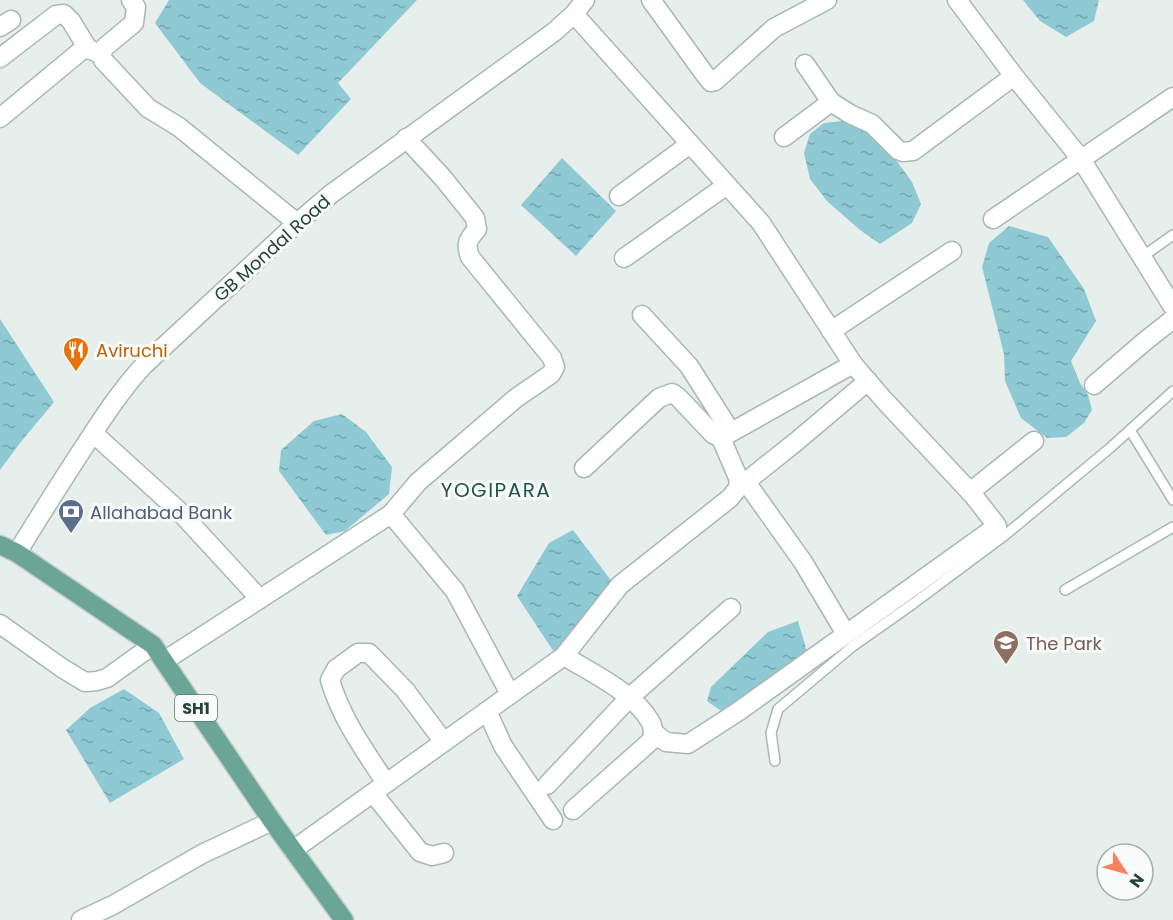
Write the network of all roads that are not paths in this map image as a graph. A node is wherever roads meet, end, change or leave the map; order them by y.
1 (130, 0) edge
2 (651, 0) edge
3 (827, 0) edge
4 (957, 0) edge
5 (577, 5) edge
6 (94, 51) junction
7 (0, 58) edge
8 (805, 64) dead end
9 (1014, 76) junction
10 (1173, 97) edge
11 (831, 102) junction
12 (0, 118) edge
13 (784, 137) dead end
14 (406, 138) junction
15 (690, 144) junction
16 (1081, 159) junction
17 (727, 185) junction
18 (619, 196) dead end
19 (993, 219) dead end
20 (297, 223) junction
21 (1173, 235) edge
22 (952, 251) dead end
23 (1142, 257) junction
24 (624, 258) dead end
25 (1173, 308) edge
26 (642, 315) dead end
27 (1173, 319) edge
28 (831, 331) junction
29 (853, 364) junction
30 (868, 381) junction
31 (1094, 386) dead end
32 (1173, 391) edge
33 (1130, 430) junction
34 (93, 433) junction
35 (726, 435) junction
36 (1034, 441) dead end
37 (584, 468) dead end
38 (742, 485) junction
39 (970, 492) junction
40 (1173, 500) edge
41 (391, 514) junction
42 (1173, 527) edge
43 (0, 545) edge
44 (17, 553) junction
45 (1065, 590) dead end
46 (260, 599) junction
47 (731, 608) dead end
48 (0, 624) edge
49 (846, 634) junction
50 (153, 645) junction
51 (564, 656) junction
52 (164, 661) junction
53 (510, 694) junction
54 (630, 697) junction
55 (487, 711) junction
56 (653, 732) junction
57 (444, 742) junction
58 (775, 761) dead end
59 (547, 785) dead end
60 (379, 788) junction
61 (573, 810) dead end
62 (553, 820) dead end
63 (272, 821) junction
64 (293, 850) junction
65 (444, 853) dead end
66 (81, 920) edge
67 (344, 920) edge

1 - 6 street
2 - 3 street
4 - 9 street
5 - 14 street, GB Mondal Road
5 - 15 street
6 - 7 street
6 - 12 street
6 - 20 street
8 - 11 street
9 - 11 street
9 - 16 street
10 - 16 street
11 - 13 street
14 - 20 street, GB Mondal Road
14 - 41 street
15 - 17 street
15 - 18 street
16 - 19 street
16 - 23 street
17 - 24 street
17 - 28 street
20 - 34 street, GB Mondal Road
21 - 23 lane
22 - 28 street
23 - 25 street
26 - 35 street
27 - 31 street
28 - 29 street
29 - 30 street
29 - 35 street
30 - 38 street
30 - 39 street
32 - 33 lane
33 - 40 lane
33 - 58 lane
34 - 44 street, GB Mondal Road
34 - 46 street
35 - 37 street
35 - 38 street
36 - 39 street
38 - 49 street
38 - 51 street
39 - 49 street
41 - 46 street
41 - 53 street
42 - 45 lane
43 - 44 main road, SH1
44 - 50 main road, SH1
46 - 52 street
47 - 54 street
48 - 50 street
49 - 56 street
50 - 52 main road, SH1
51 - 53 street
51 - 54 street
52 - 63 main road, SH1
53 - 55 street
54 - 56 street
54 - 59 street
55 - 57 street
55 - 62 street
56 - 61 street
57 - 60 street
57 - 60 street
60 - 64 street
60 - 65 street
63 - 64 main road, SH1
63 - 66 street
64 - 67 main road, SH1

